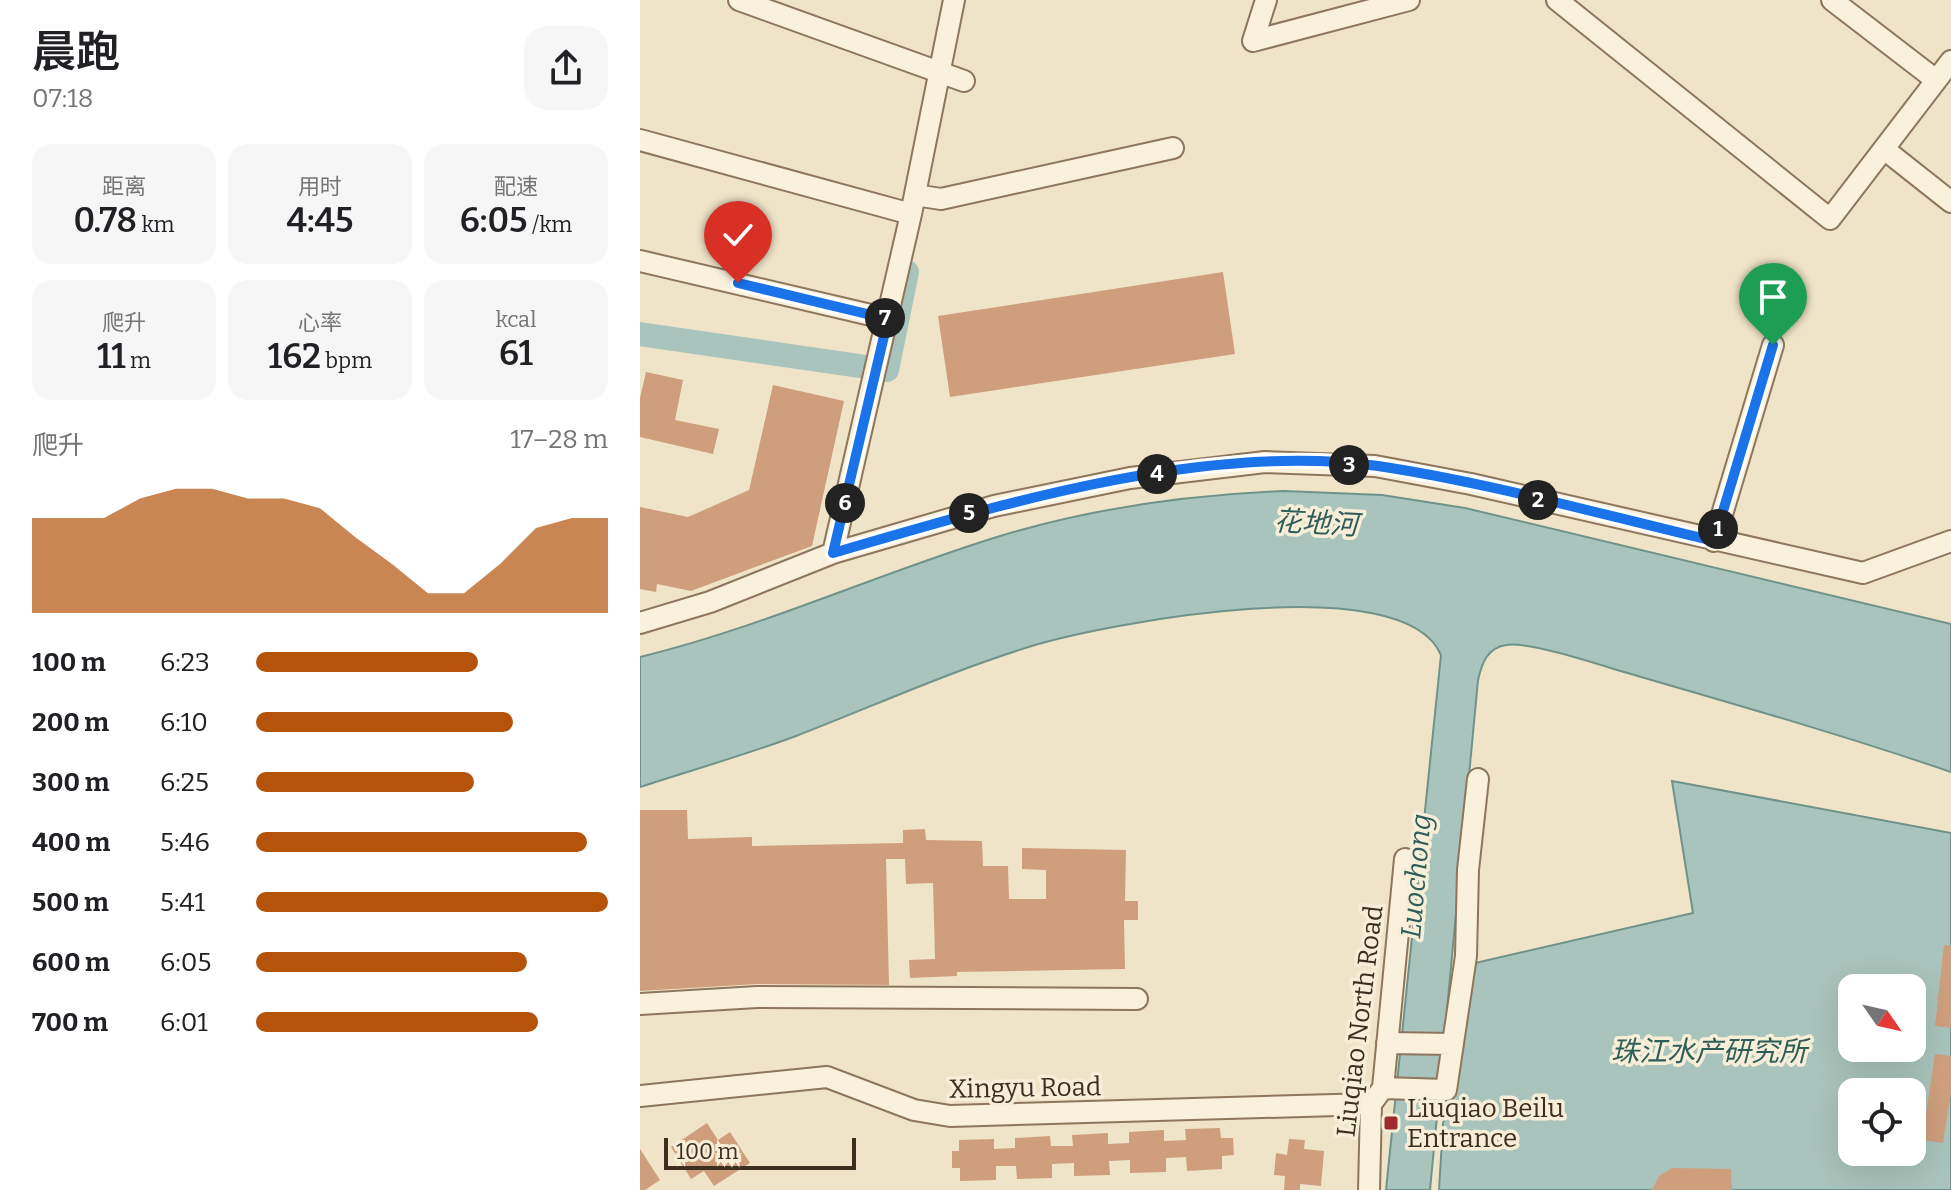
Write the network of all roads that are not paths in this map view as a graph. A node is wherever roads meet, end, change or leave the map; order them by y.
1 (739, 0) edge
2 (954, 0) edge
3 (1266, 0) edge
4 (1409, 0) edge
5 (1557, 0) edge
6 (1832, 0) edge
7 (1951, 61) edge
8 (939, 74) junction
9 (1936, 80) junction
10 (964, 81) dead end
11 (640, 140) edge
12 (1173, 148) dead end
13 (1884, 149) junction
14 (1951, 202) edge
15 (913, 204) junction
16 (640, 261) edge
17 (888, 319) junction
18 (1773, 345) dead end
19 (1714, 541) junction
20 (1951, 541) edge
21 (833, 553) junction
22 (640, 623) edge
23 (1478, 779) dead end
24 (1405, 859) dead end
25 (1137, 999) dead end
26 (640, 1004) edge
27 (1387, 1043) junction
28 (1453, 1044) junction
29 (640, 1096) edge
30 (1377, 1096) junction
31 (1369, 1190) edge

1 - 8 street
2 - 8 street
3 - 4 street
5 - 13 street
6 - 9 street
7 - 9 street
8 - 10 street
8 - 15 street
9 - 13 street
11 - 15 street
12 - 15 street
13 - 14 street
15 - 17 street
16 - 17 street
17 - 21 street
18 - 19 street
19 - 20 street
19 - 21 street
21 - 22 street
23 - 28 street
24 - 27 street, Liuqiao North Road
25 - 26 street
27 - 28 street
27 - 30 street, Liuqiao North Road
28 - 30 street, Xingyu Road
29 - 30 street, Xingyu Road
30 - 31 street, Liuqiao North Road

